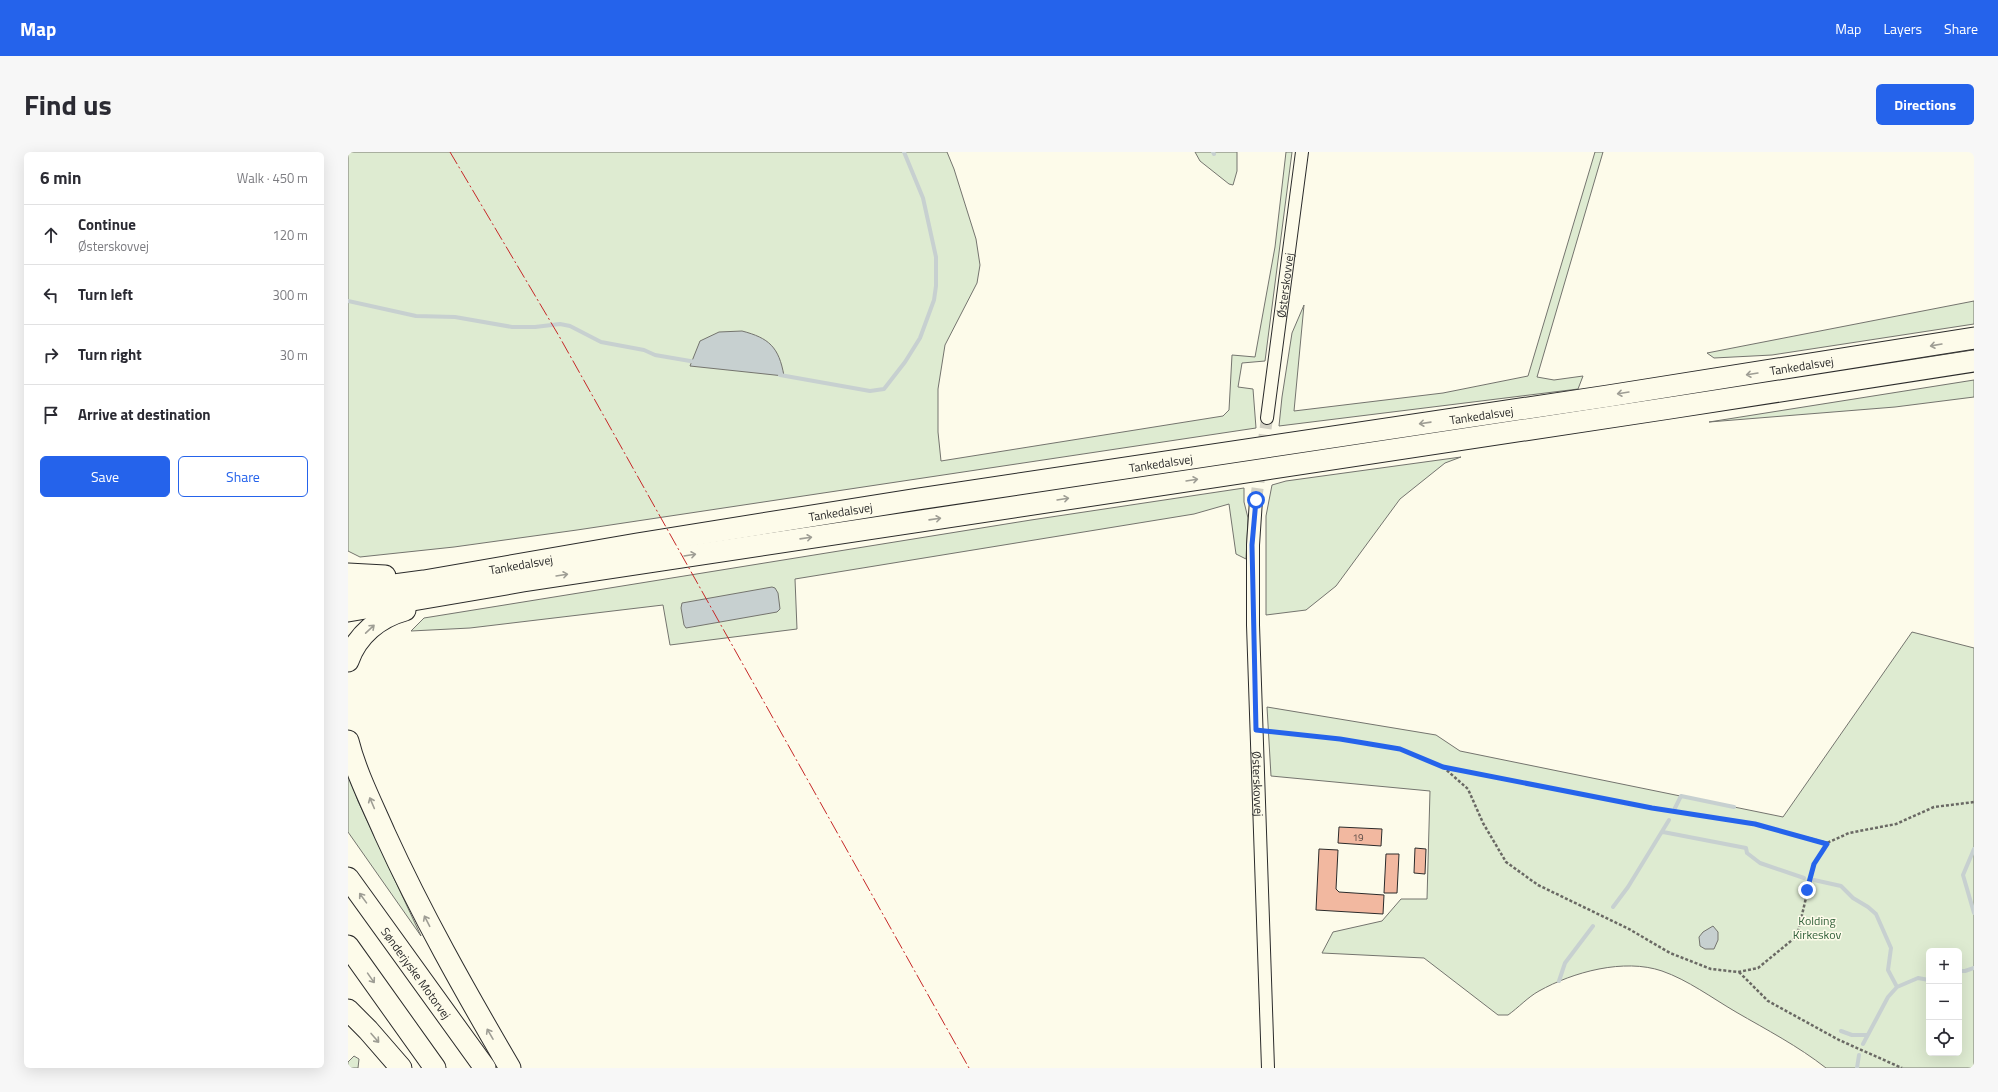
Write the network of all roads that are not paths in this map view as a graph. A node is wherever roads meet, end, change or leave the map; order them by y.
1 (1302, 152) edge
2 (1974, 338) edge
3 (1974, 360) edge
4 (1267, 418) tunnel mouth
5 (1256, 500) tunnel mouth
6 (521, 573) junction
7 (348, 574) edge
8 (348, 592) edge
9 (348, 611) edge
10 (348, 661) edge
11 (348, 741) edge
12 (348, 878) edge
13 (348, 946) edge
14 (348, 1010) edge
15 (401, 1068) edge
16 (435, 1068) edge
17 (484, 1068) edge
18 (510, 1068) edge
19 (1268, 1068) edge

1 - 4 street, Østerskovvej
2 -> 6 highway, Tankedalsvej
6 -> 3 highway, Tankedalsvej
5 - 19 street, Østerskovvej
6 - 7 highway
6 - 8 highway, Tankedalsvej
6 - 9 highway, Tankedalsvej
10 -> 6 highway
18 -> 11 highway
17 -> 12 highway, Sønderjyske Motorvej
13 -> 16 highway
14 -> 15 highway

